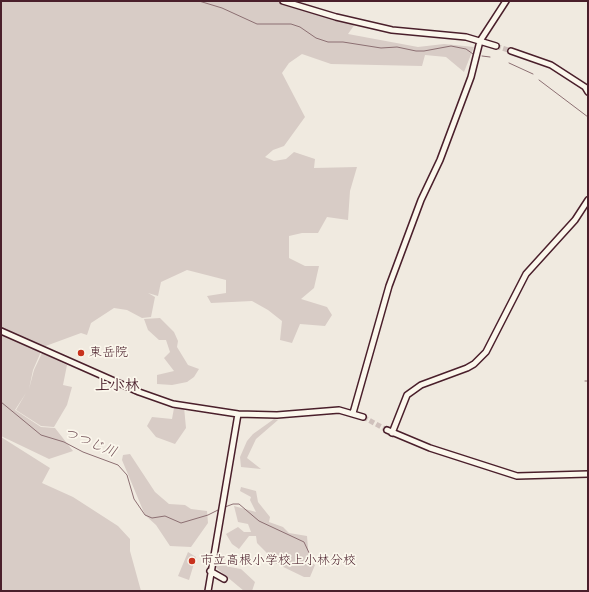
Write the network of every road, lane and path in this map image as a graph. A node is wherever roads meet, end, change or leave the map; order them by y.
1 (284, 1) edge
2 (506, 1) edge
3 (480, 41) junction
4 (496, 46) tunnel mouth
5 (510, 51) tunnel mouth
6 (588, 92) edge
7 (588, 200) edge
8 (1, 331) edge
9 (353, 413) junction
10 (238, 414) junction
11 (363, 417) tunnel mouth
12 (387, 430) tunnel mouth
13 (392, 433) junction
14 (588, 474) edge
15 (210, 571) junction
16 (224, 579) dead end
17 (208, 591) edge

1 - 3 street
2 - 3 street
3 - 4 street
3 - 9 street
5 - 6 street
7 - 13 street
8 - 10 street
9 - 10 street
9 - 11 street
10 - 15 street
12 - 13 street
13 - 14 street
15 - 16 street
15 - 17 street

